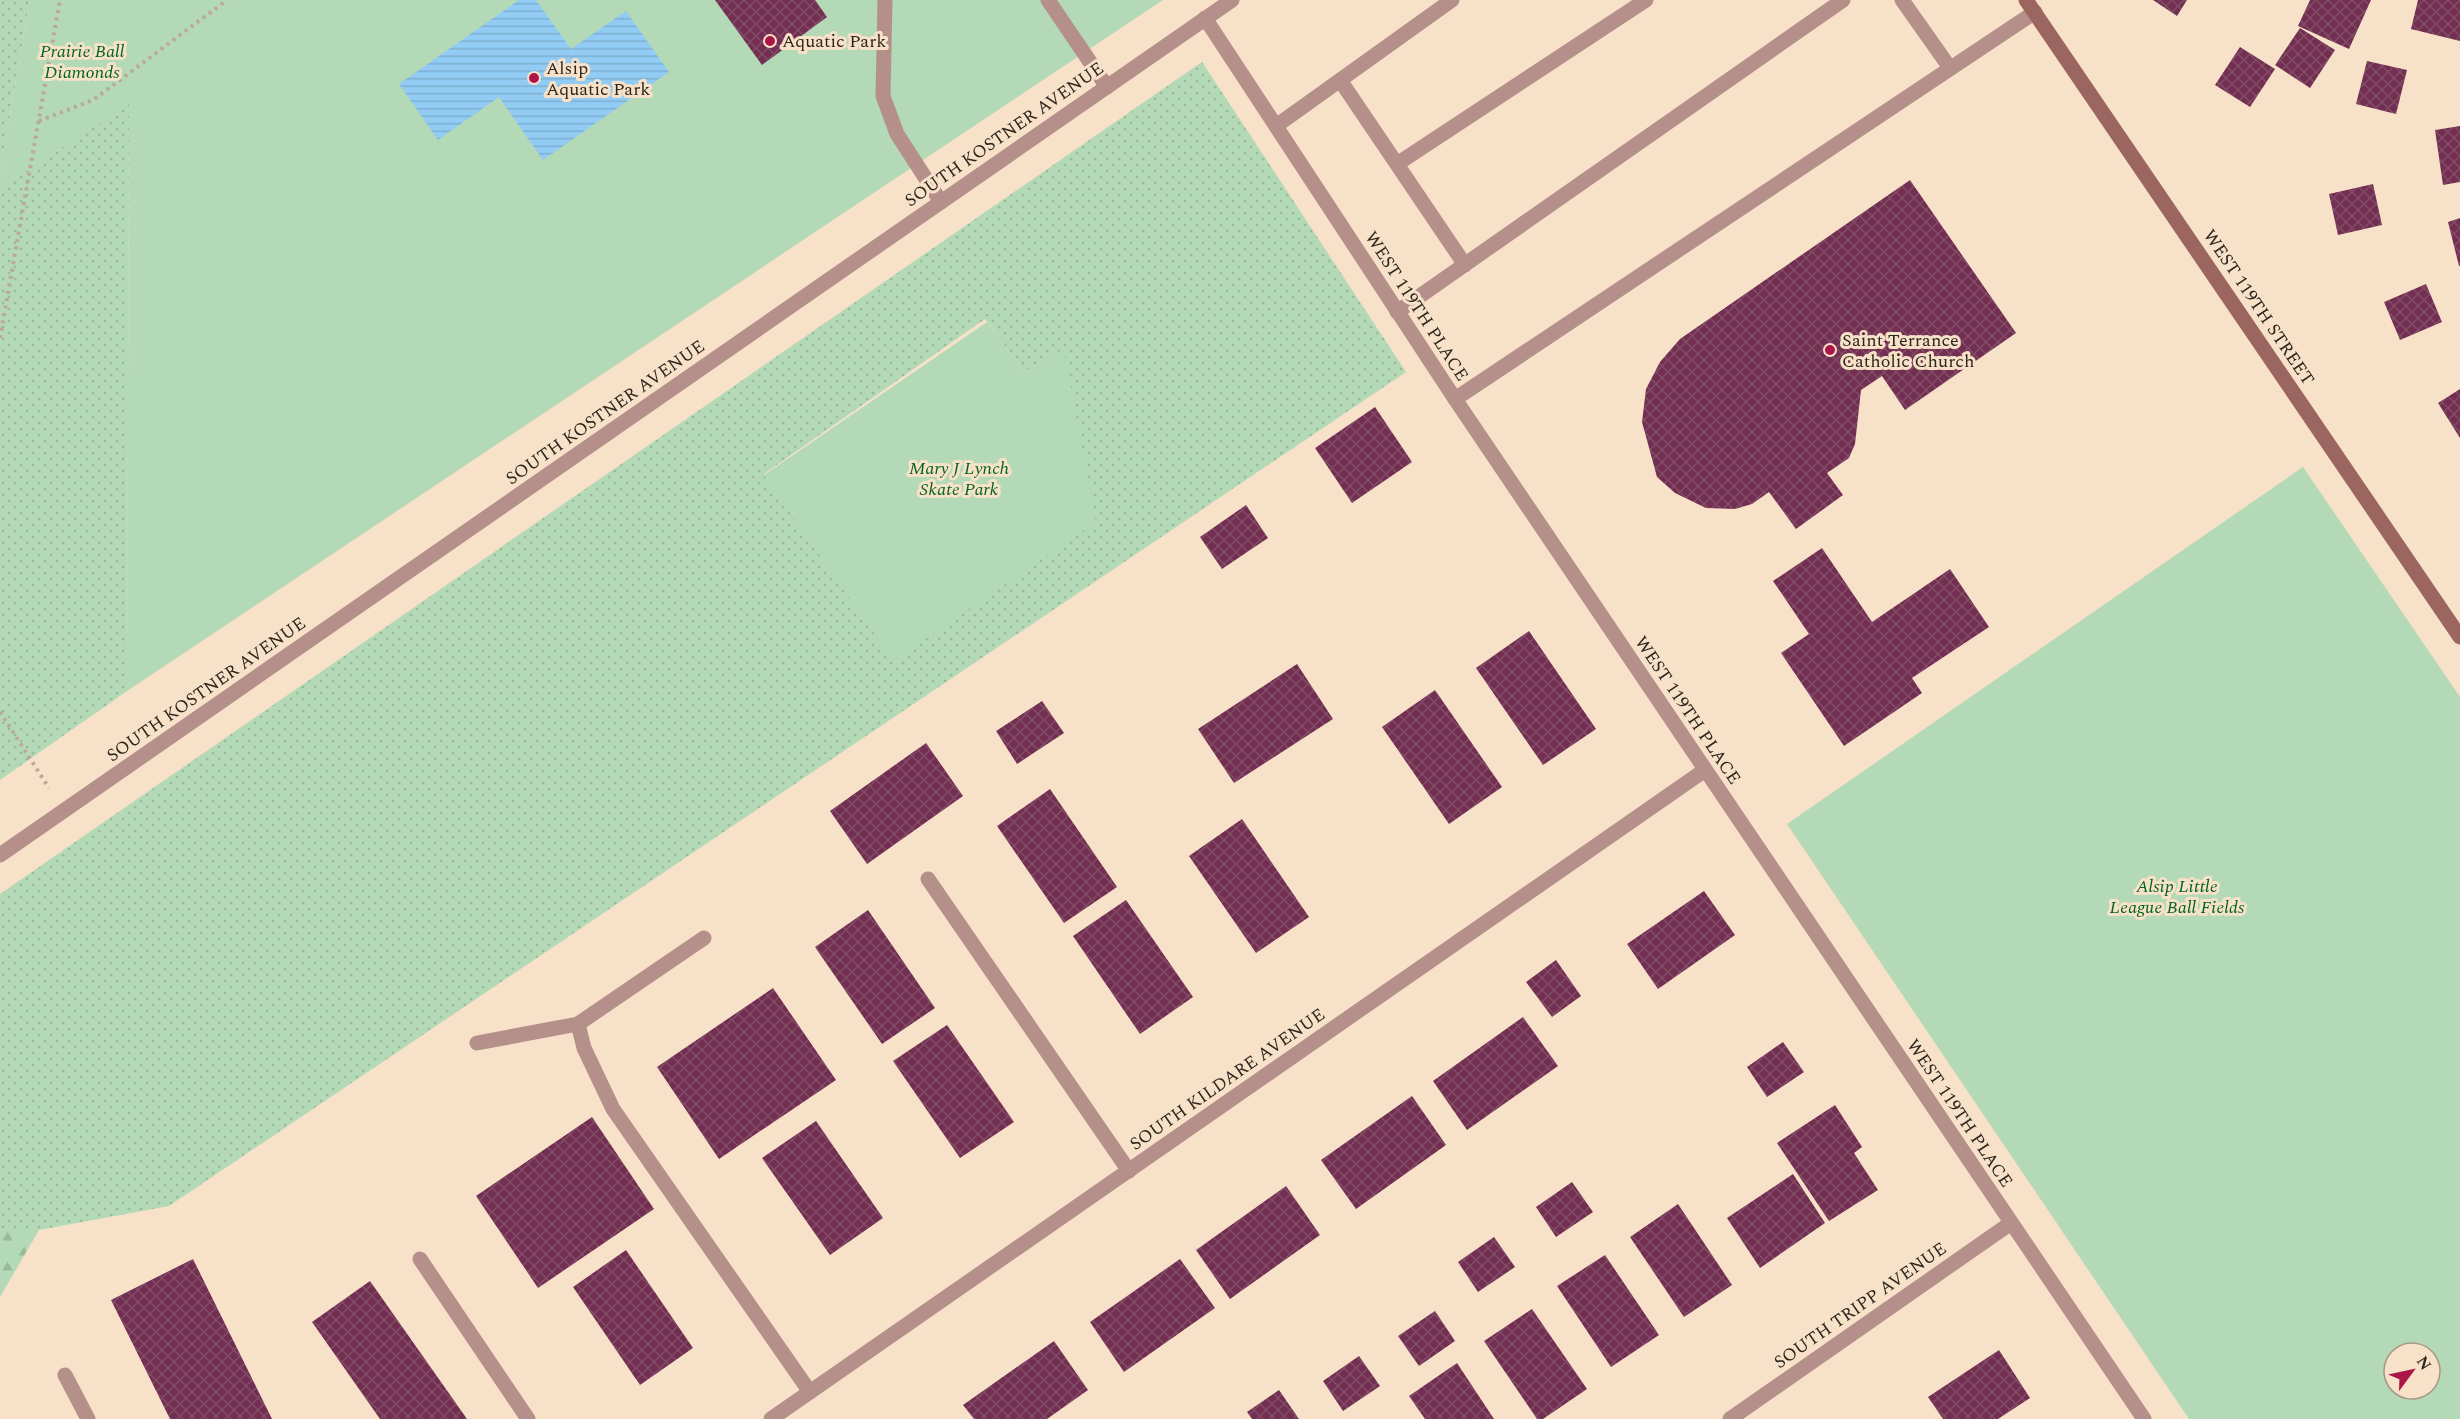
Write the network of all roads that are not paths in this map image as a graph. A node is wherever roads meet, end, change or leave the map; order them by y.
1 (885, 0) edge
2 (1048, 0) edge
3 (1232, 0) edge
4 (1452, 0) edge
5 (1646, 0) edge
6 (1843, 0) edge
7 (1902, 0) edge
8 (2030, 6) edge
9 (1205, 18) junction
10 (1950, 68) junction
11 (1340, 80) junction
12 (1107, 87) junction
13 (1276, 126) junction
14 (1398, 164) junction
15 (941, 202) junction
16 (1465, 265) junction
17 (1397, 312) junction
18 (1455, 399) junction
19 (2460, 637) edge
20 (1705, 770) junction
21 (0, 855) edge
22 (928, 879) dead end
23 (704, 938) dead end
24 (578, 1024) junction
25 (477, 1043) dead end
26 (1129, 1171) junction
27 (2011, 1223) junction
28 (420, 1259) dead end
29 (65, 1375) dead end
30 (810, 1392) junction
31 (88, 1419) edge
32 (528, 1419) edge
33 (771, 1419) edge
34 (1730, 1419) edge
35 (2144, 1419) edge

1 - 15 street
2 - 12 street
3 - 9 street, SOUTH KOSTNER AVENUE
4 - 11 street
5 - 14 street
6 - 16 street
7 - 10 street
8 - 10 street
8 - 19 street, WEST 119TH STREET
9 - 12 street, SOUTH KOSTNER AVENUE
9 - 13 street, WEST 119TH PLACE
10 - 18 street
11 - 13 street
11 - 14 street
12 - 15 street, SOUTH KOSTNER AVENUE
13 - 17 street, WEST 119TH PLACE
14 - 16 street
15 - 21 street, SOUTH KOSTNER AVENUE
16 - 17 street
17 - 18 street, WEST 119TH PLACE
18 - 20 street, WEST 119TH PLACE
20 - 26 street, SOUTH KILDARE AVENUE
20 - 27 street, WEST 119TH PLACE
22 - 26 street
23 - 24 street
24 - 25 street
24 - 30 street
26 - 30 street, SOUTH KILDARE AVENUE
27 - 34 street, SOUTH TRIPP AVENUE
27 - 35 street, WEST 119TH PLACE
28 - 32 street
29 - 31 street
30 - 33 street, SOUTH KILDARE AVENUE

